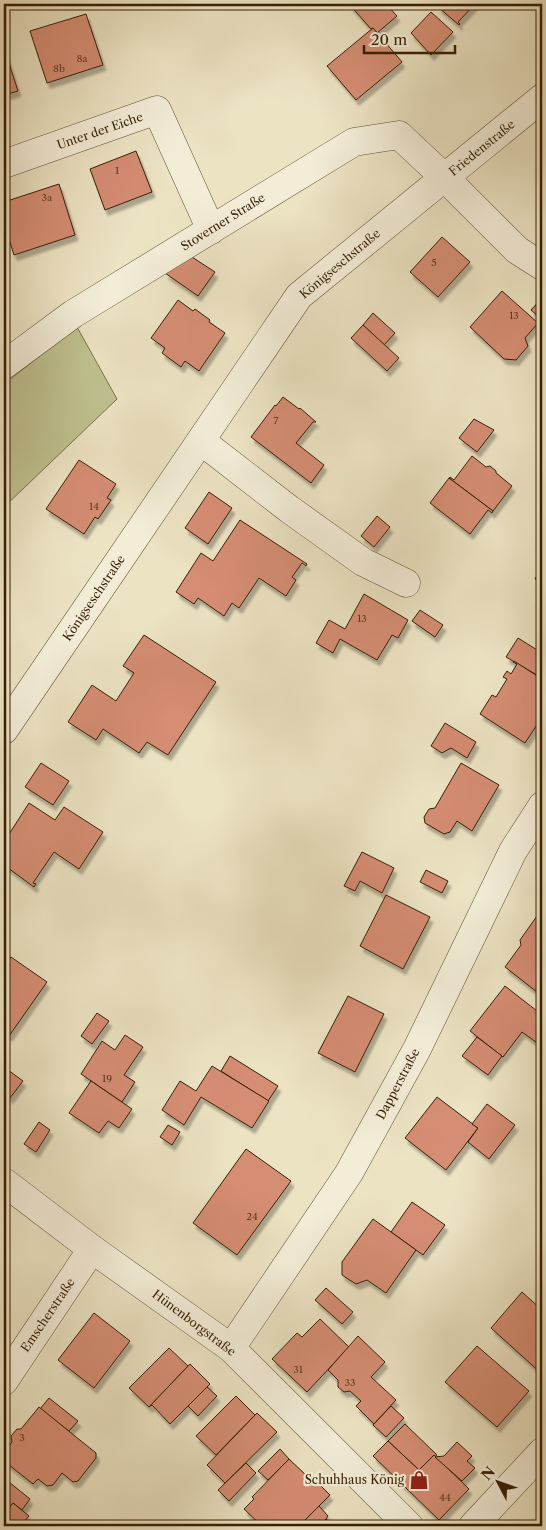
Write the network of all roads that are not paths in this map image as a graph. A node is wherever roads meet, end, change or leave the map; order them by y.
1 (542, 98) edge
2 (4, 164) edge
3 (446, 178) junction
4 (210, 230) junction
5 (542, 266) edge
6 (4, 365) edge
7 (201, 441) junction
8 (406, 584) dead end
9 (4, 730) edge
10 (542, 806) edge
11 (4, 1182) edge
12 (92, 1249) junction
13 (230, 1348) junction
14 (4, 1382) edge
15 (542, 1452) edge
16 (409, 1526) edge
17 (472, 1526) edge

1 - 3 street, Friedenstraße
2 - 4 street, Unter der Eiche
3 - 4 street, Stoverner Straße
3 - 5 street
3 - 7 street, Königseschstraße
4 - 6 street, Stoverner Straße
7 - 8 street
7 - 9 street, Königseschstraße
10 - 13 street, Dapperstraße
11 - 12 street, Hünenborgstraße
12 - 13 street, Hünenborgstraße
12 - 14 street, Emscherstraße
13 - 16 street, Hünenborgstraße
15 - 17 street

